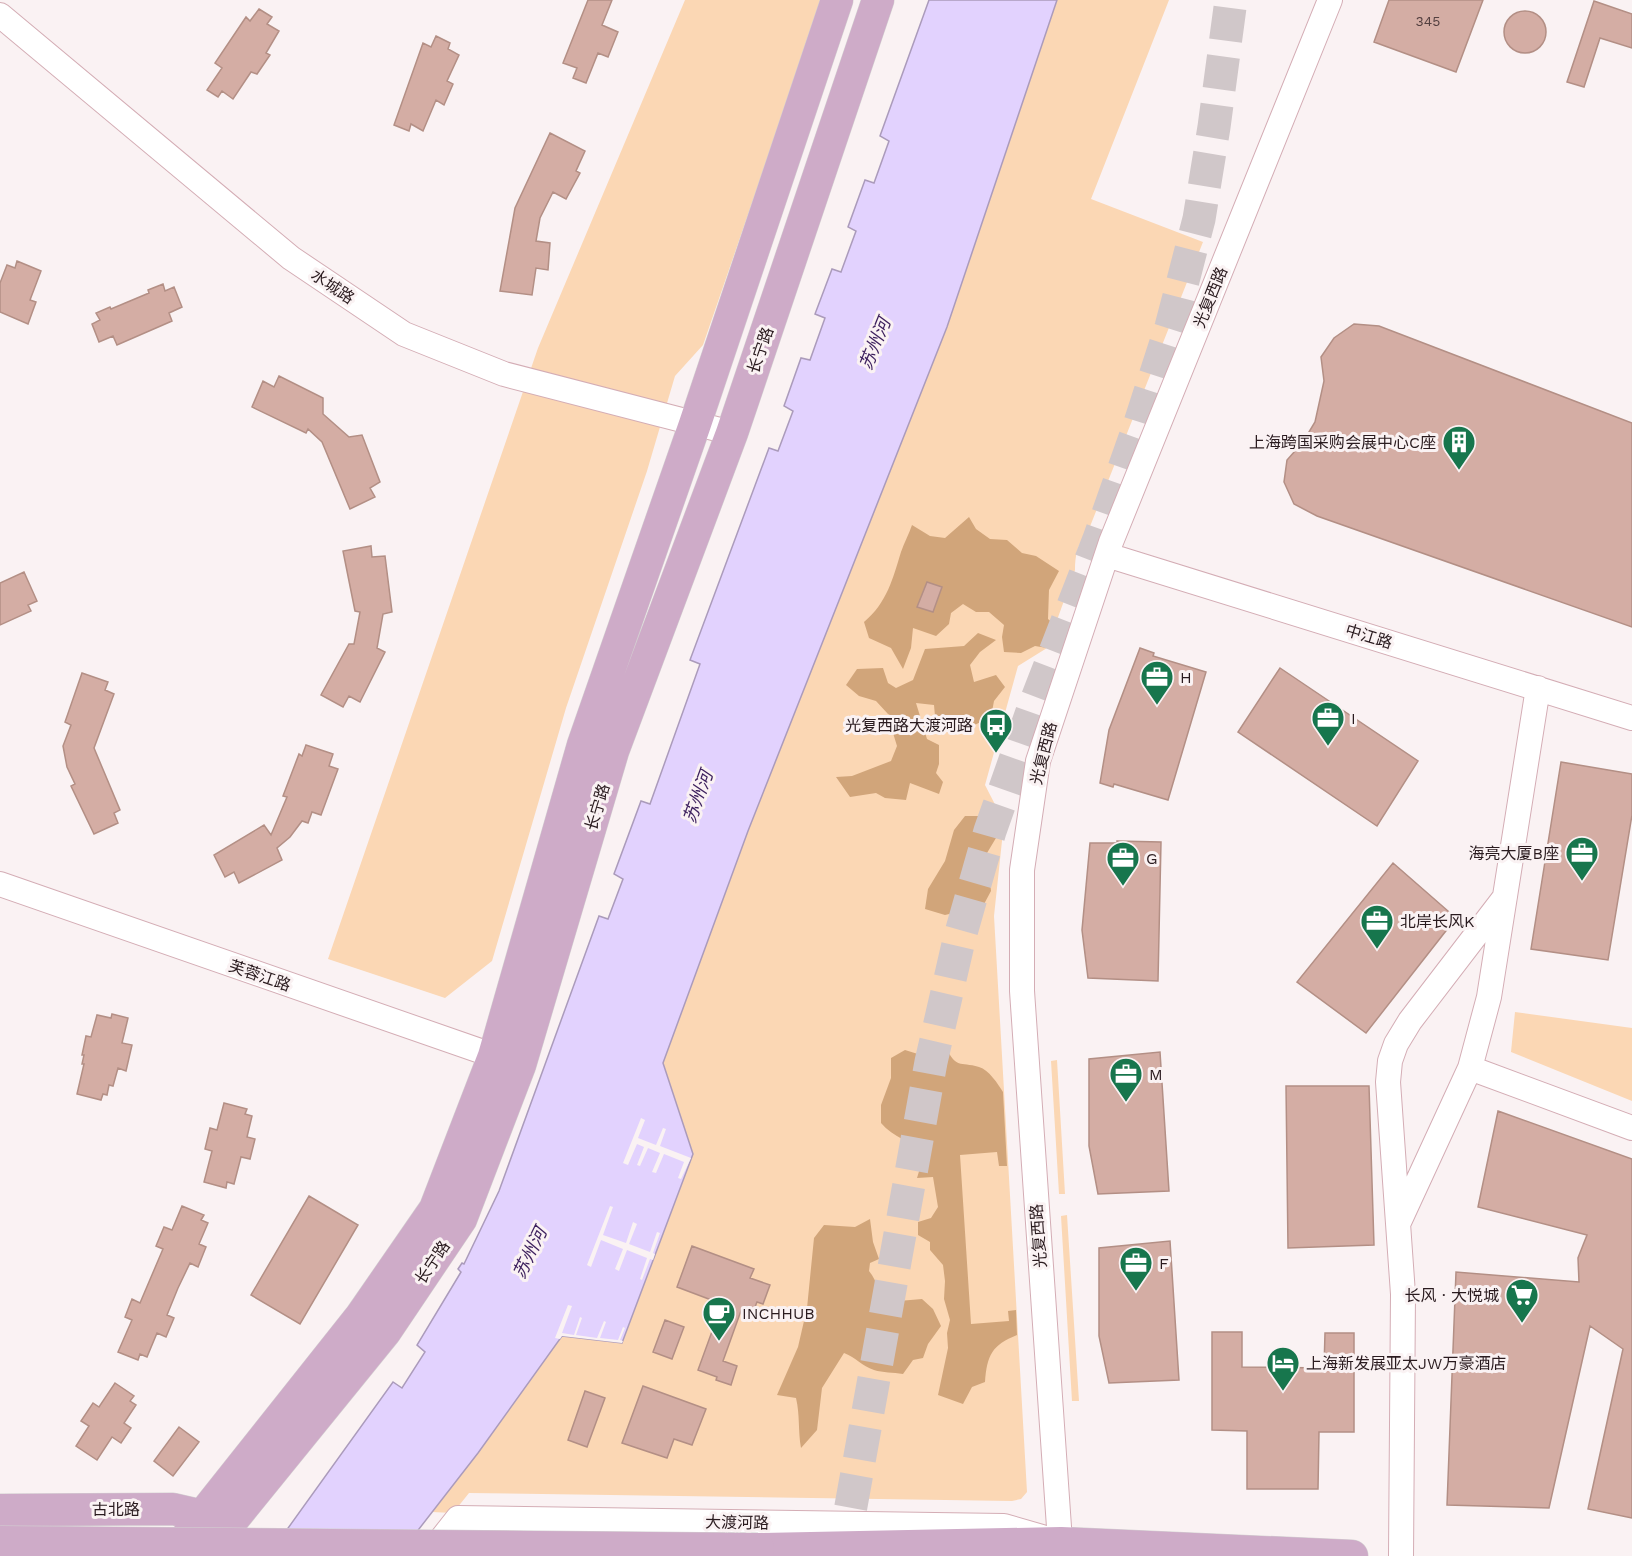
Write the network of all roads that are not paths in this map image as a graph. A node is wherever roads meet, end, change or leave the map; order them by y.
1 (837, 0) edge
2 (878, 0) edge
3 (1330, 0) edge
4 (0, 15) edge
5 (695, 424) junction
6 (732, 433) junction
7 (1107, 555) junction
8 (1538, 688) junction
9 (1632, 718) edge
10 (0, 884) edge
11 (1505, 897) junction
12 (507, 1061) junction
13 (1470, 1068) junction
14 (1632, 1128) edge
15 (1398, 1224) junction
16 (0, 1510) edge
17 (217, 1519) junction
18 (0, 1542) edge
19 (1061, 1549) edge
20 (173, 1556) edge
21 (208, 1556) edge
22 (428, 1556) edge
23 (1352, 1556) edge
24 (1401, 1556) edge

1 - 5 main road, 长宁路
2 - 6 main road, 长宁路
3 - 7 street, 光复西路
4 - 5 street, 水城路
5 - 6 street, 水城路
5 - 12 main road, 长宁路
6 - 12 main road, 长宁路
7 - 8 street, 中江路
7 - 19 street, 光复西路
8 - 9 street, 中江路
8 - 11 street
10 - 12 street, 芙蓉江路
11 - 13 street
11 - 15 street
12 - 17 main road, 长宁路
13 - 14 street
13 - 15 street
15 - 24 street
16 - 17 main road, 古北路
17 - 20 main road, 长宁路
17 - 21 main road, 长宁路
18 - 19 main road, 大渡河路, bridge
19 - 22 street, 大渡河路
19 - 23 main road, 大渡河路

